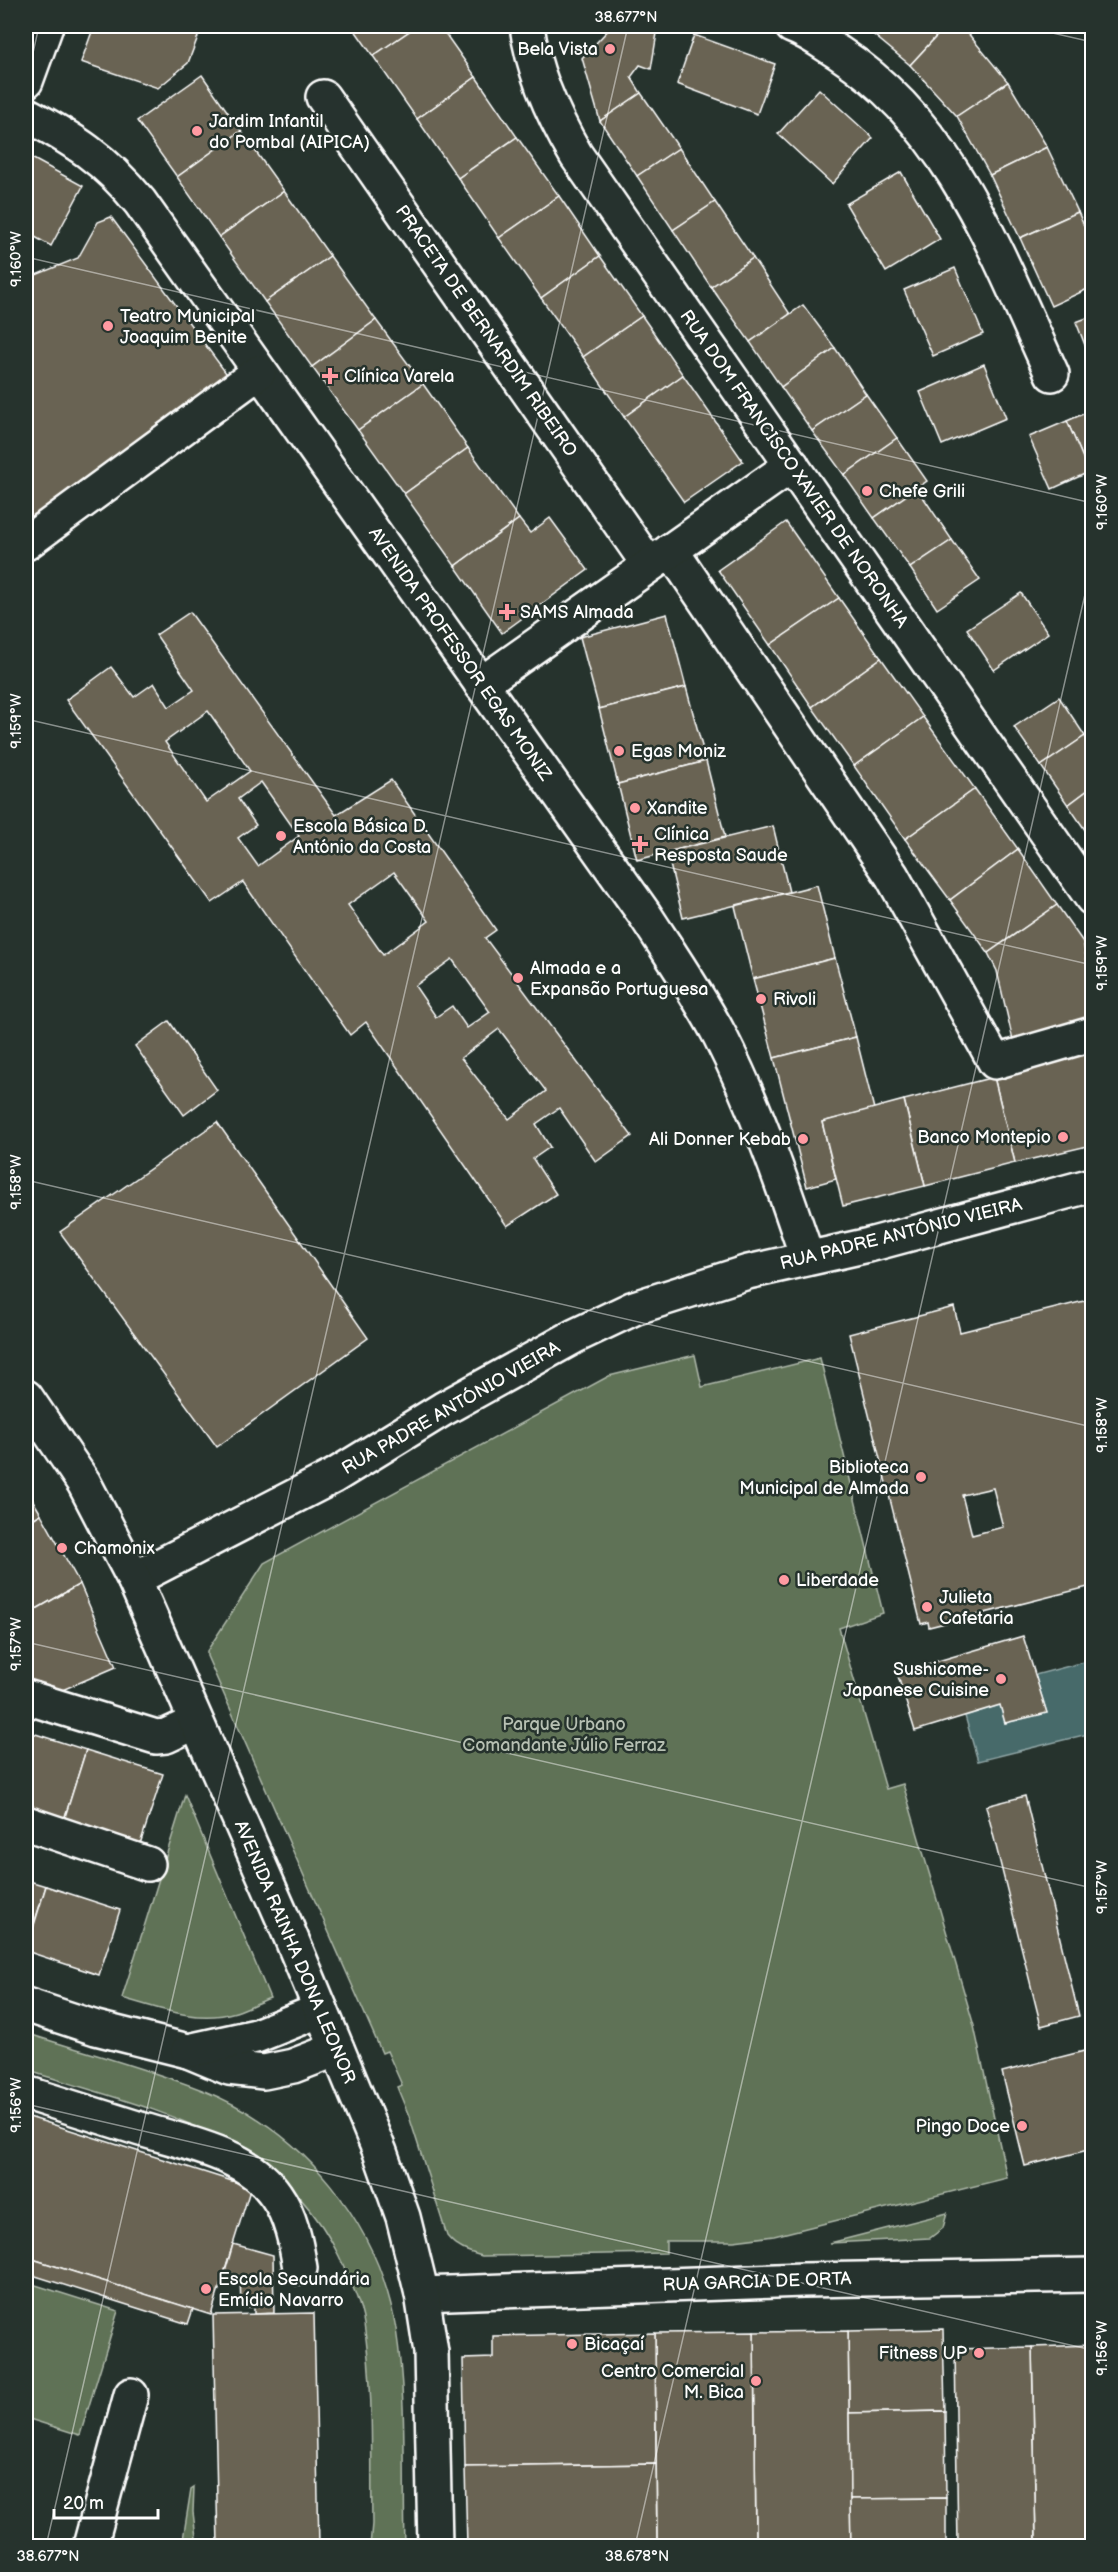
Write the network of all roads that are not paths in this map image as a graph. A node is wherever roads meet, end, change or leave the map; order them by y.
1 (46, 26) edge
2 (527, 26) edge
3 (792, 26) edge
4 (26, 81) edge
5 (323, 97) dead end
6 (26, 114) edge
7 (259, 372) junction
8 (1052, 374) dead end
9 (792, 465) junction
10 (26, 543) edge
11 (660, 558) junction
12 (481, 684) junction
13 (1092, 898) edge
14 (1092, 1034) edge
15 (1092, 1185) edge
16 (807, 1257) junction
17 (26, 1397) edge
18 (134, 1579) junction
19 (26, 1697) edge
20 (196, 1722) junction
21 (26, 1823) edge
22 (148, 1864) dead end
23 (26, 2005) edge
24 (321, 2010) junction
25 (337, 2049) junction
26 (188, 2051) junction
27 (26, 2093) edge
28 (300, 2268) dead end
29 (1092, 2275) edge
30 (422, 2294) junction
31 (131, 2395) dead end
32 (90, 2547) edge
33 (435, 2547) edge

1 - 4 street
2 - 9 street, RUA DOM FRANCISCO XAVIER DE NORONHA
3 - 8 street
5 - 11 street, PRACETA DE BERNARDIM RIBEIRO
6 - 7 street, AVENIDA PROFESSOR EGAS MONIZ
7 - 10 street
7 - 12 street, AVENIDA PROFESSOR EGAS MONIZ
9 - 11 street
9 - 13 street, RUA DOM FRANCISCO XAVIER DE NORONHA
11 - 12 street
11 - 14 street, PRACETA DE BERNARDIM RIBEIRO
12 - 16 street, AVENIDA PROFESSOR EGAS MONIZ
15 - 16 street, RUA PADRE ANTÓNIO VIEIRA
16 - 18 street, RUA PADRE ANTÓNIO VIEIRA
17 - 18 street, AVENIDA RAINHA DONA LEONOR
18 - 20 street, AVENIDA RAINHA DONA LEONOR
19 - 20 street
20 - 24 street, AVENIDA RAINHA DONA LEONOR
21 - 22 street
23 - 26 street
24 - 25 street, AVENIDA RAINHA DONA LEONOR
24 - 26 street
25 - 26 street
25 - 30 street, AVENIDA RAINHA DONA LEONOR
27 - 28 street
29 - 30 street, RUA GARCIA DE ORTA
30 - 33 street, AVENIDA RAINHA DONA LEONOR
31 - 32 street

